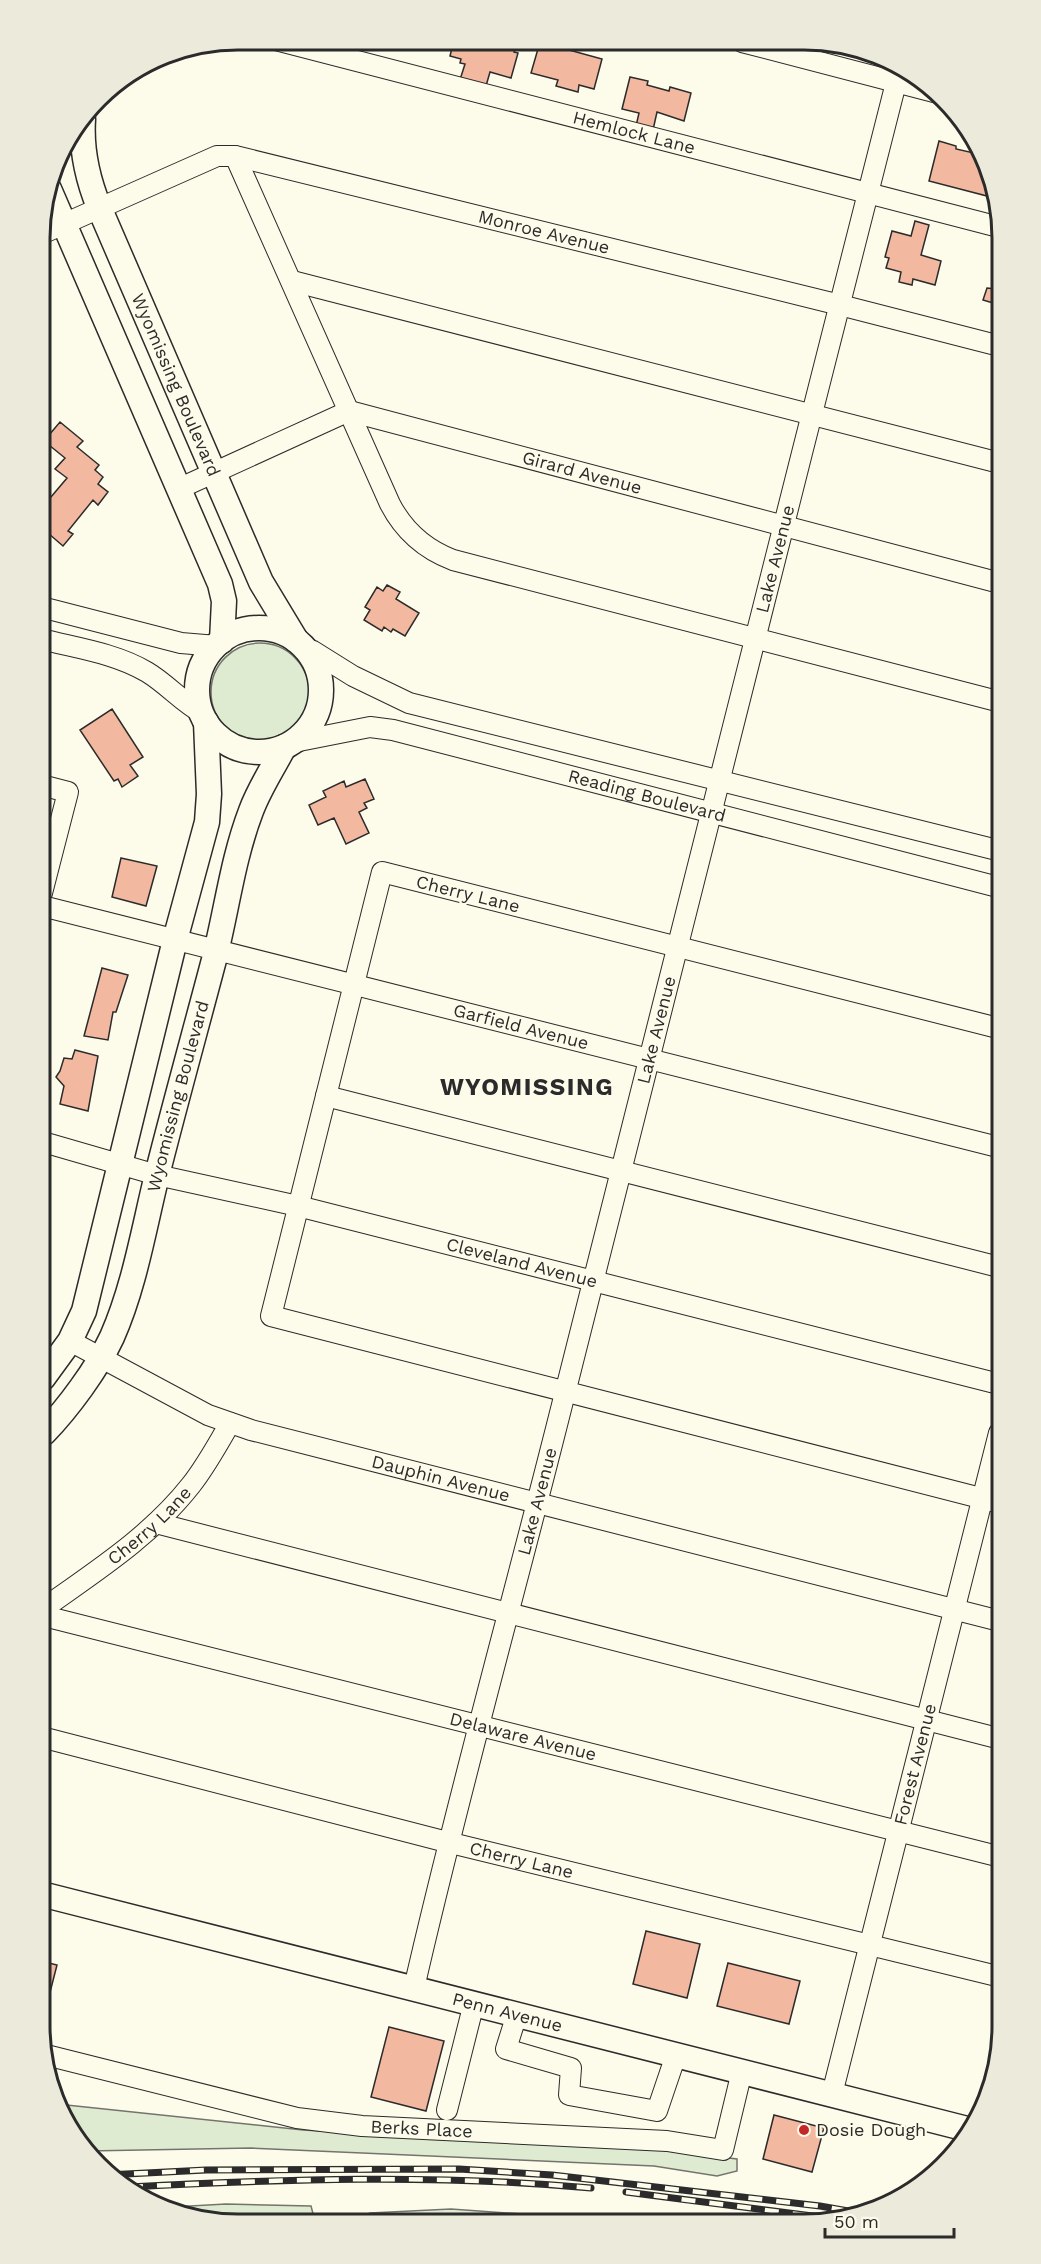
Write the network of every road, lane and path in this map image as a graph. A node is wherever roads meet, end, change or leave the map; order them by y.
1 (314, 50) edge
2 (778, 50) edge
3 (898, 77) edge
4 (84, 130) edge
5 (235, 156) junction
6 (869, 194) junction
7 (54, 200) edge
8 (99, 207) junction
9 (65, 224) junction
10 (991, 225) edge
11 (50, 230) edge
12 (292, 281) junction
13 (840, 304) junction
14 (992, 344) edge
15 (349, 411) junction
16 (812, 416) junction
17 (992, 461) edge
18 (216, 473) junction
19 (178, 489) junction
20 (784, 526) junction
21 (992, 581) edge
22 (50, 609) edge
23 (756, 640) junction
24 (50, 641) edge
25 (220, 643) junction
26 (300, 645) junction
27 (992, 700) edge
28 (204, 718) junction
29 (289, 744) junction
30 (721, 780) junction
31 (50, 787) edge
32 (713, 812) junction
33 (992, 848) edge
34 (50, 862) edge
35 (992, 885) edge
36 (50, 908) edge
37 (175, 940) junction
38 (677, 947) junction
39 (216, 951) junction
40 (354, 986) junction
41 (992, 1026) edge
42 (648, 1060) junction
43 (326, 1096) junction
44 (50, 1144) edge
45 (991, 1145) edge
46 (121, 1165) junction
47 (621, 1171) junction
48 (157, 1175) junction
49 (298, 1206) junction
50 (991, 1265) edge
51 (593, 1281) junction
52 (70, 1341) junction
53 (100, 1357) junction
54 (50, 1369) edge
55 (991, 1382) edge
56 (565, 1392) junction
57 (230, 1423) junction
58 (50, 1427) edge
59 (991, 1501) edge
60 (536, 1503) junction
61 (156, 1523) junction
62 (50, 1604) edge
63 (955, 1609) junction
64 (508, 1613) junction
65 (50, 1618) edge
66 (991, 1619) edge
67 (926, 1720) junction
68 (480, 1725) junction
69 (991, 1737) edge
70 (50, 1739) edge
71 (899, 1831) junction
72 (447, 1842) junction
73 (991, 1854) edge
74 (50, 1895) edge
75 (870, 1944) junction
76 (991, 1974) edge
77 (414, 1988) junction
78 (474, 2003) junction
79 (517, 2014) junction
80 (676, 2055) junction
81 (52, 2057) edge
82 (742, 2071) junction
83 (832, 2094) junction
84 (447, 2110) dead end
85 (657, 2111) junction
86 (961, 2128) edge
87 (648, 2140) junction

1 - 6 street, Hemlock Lane
2 - 3 street
3 - 6 street, Lake Avenue
4 - 8 main road, Wyomissing Boulevard
5 - 8 street, Monroe Avenue
5 - 12 street
5 - 13 street, Monroe Avenue
6 - 10 street, Hemlock Lane
6 - 13 street, Lake Avenue
7 - 9 main road
8 - 9 street, Monroe Avenue
8 - 18 main road, Wyomissing Boulevard
9 - 11 street, Monroe Avenue
9 - 19 main road
12 - 15 street
12 - 16 street
13 - 14 street, Monroe Avenue
13 - 16 street, Lake Avenue
15 - 18 street
15 - 20 street, Girard Avenue
15 - 23 street
16 - 17 street
16 - 20 street, Lake Avenue
18 - 19 street
18 - 26 main road, Wyomissing Boulevard
19 - 25 main road
20 - 21 street, Girard Avenue
20 - 23 street, Lake Avenue
22 - 25 street
23 - 27 street
23 - 30 street, Lake Avenue
24 - 28 street
25 - 26 main road
25 - 28 main road
26 - 29 main road
26 - 30 street, Reading Boulevard
28 - 29 main road
28 - 37 main road, Wyomissing Boulevard
29 - 32 street, Reading Boulevard
29 - 39 main road, Wyomissing Boulevard
30 - 32 street, Lake Avenue
30 - 33 street, Reading Boulevard
31 - 34 street
32 - 35 street, Reading Boulevard
32 - 38 street, Lake Avenue
36 - 37 street, Garfield Avenue
37 - 39 street, Garfield Avenue
37 - 46 main road, Wyomissing Boulevard
38 - 40 street, Cherry Lane
38 - 41 street, Cherry Lane
38 - 42 street, Lake Avenue
39 - 40 street, Garfield Avenue
39 - 48 main road, Wyomissing Boulevard
40 - 42 street, Garfield Avenue
40 - 43 street, Cherry Lane
42 - 45 street, Garfield Avenue
42 - 47 street, Lake Avenue
43 - 47 street
43 - 49 street, Cherry Lane
44 - 46 street, Cleveland Avenue
46 - 48 street, Cleveland Avenue
46 - 52 main road, Wyomissing Boulevard
47 - 50 street
47 - 51 street, Lake Avenue
48 - 49 street, Cleveland Avenue
48 - 53 main road, Wyomissing Boulevard
49 - 51 street, Cleveland Avenue
49 - 56 street, Cherry Lane
51 - 55 street, Cleveland Avenue
51 - 56 street, Lake Avenue
52 - 53 street, Dauphin Avenue
52 - 54 main road, Wyomissing Boulevard
53 - 57 street, Dauphin Avenue
53 - 58 main road, Wyomissing Boulevard
56 - 59 street
56 - 60 street, Lake Avenue
57 - 60 street, Dauphin Avenue
57 - 61 street, Cherry Lane
59 - 63 street, Forest Avenue
60 - 63 street, Dauphin Avenue
60 - 64 street, Lake Avenue
61 - 62 street, Cherry Lane
61 - 64 street
63 - 66 street, Dauphin Avenue
63 - 67 street, Forest Avenue
64 - 67 street
64 - 68 street, Lake Avenue
65 - 68 street, Delaware Avenue
67 - 69 street
67 - 71 street, Forest Avenue
68 - 71 street, Delaware Avenue
68 - 72 street, Lake Avenue
70 - 72 street, Cherry Lane
71 - 73 street, Delaware Avenue
71 - 75 street, Forest Avenue
72 - 75 street, Cherry Lane
72 - 77 street, Lake Avenue
74 - 77 main road, Penn Avenue
75 - 76 street, Cherry Lane
75 - 83 street, Forest Avenue
77 - 78 main road, Penn Avenue
78 - 79 main road, Penn Avenue
78 - 84 street
79 - 80 main road, Penn Avenue
79 - 85 street
80 - 82 main road, Penn Avenue
80 - 85 street
81 - 87 street, Berks Place
82 - 83 main road, Penn Avenue
82 - 87 street, Berks Place
83 - 86 main road, Penn Avenue
85 - 87 street

